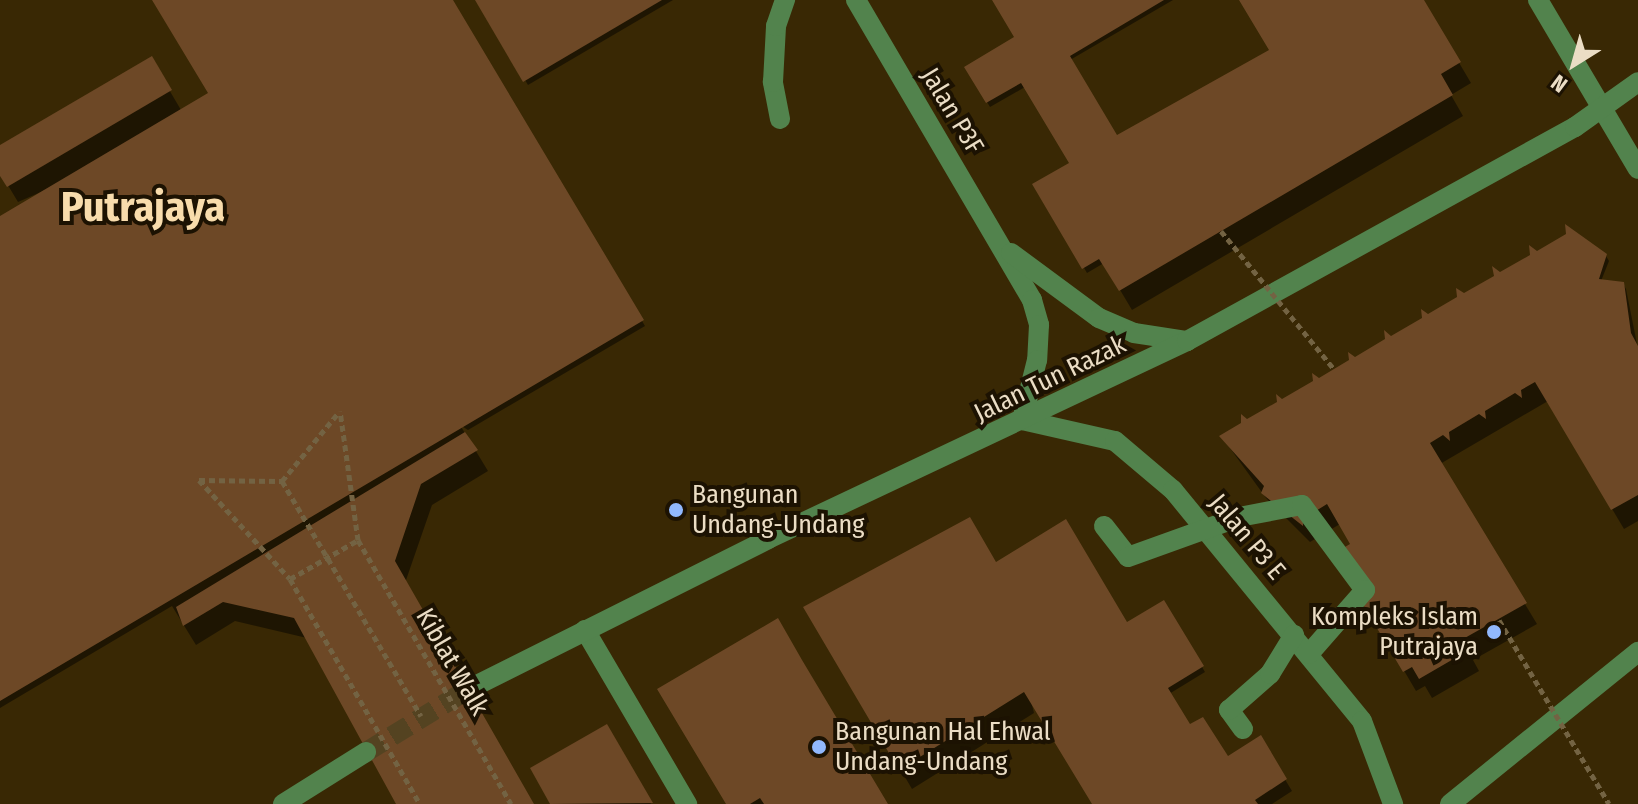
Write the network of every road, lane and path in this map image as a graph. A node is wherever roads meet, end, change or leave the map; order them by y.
1 (785, 0) edge
2 (856, 0) edge
3 (1538, 0) edge
4 (1638, 82) edge
5 (1602, 110) junction
6 (780, 119) dead end
7 (1638, 169) edge
8 (1221, 231) dead end
9 (1004, 248) junction
10 (1187, 341) junction
11 (1334, 369) dead end
12 (1022, 420) junction
13 (282, 481) junction
14 (1104, 526) dead end
15 (1206, 527) junction
16 (358, 540) junction
17 (290, 579) junction
18 (1499, 620) dead end
19 (585, 630) junction
20 (1294, 635) junction
21 (1638, 652) edge
22 (1309, 654) junction
23 (467, 690) tunnel mouth
24 (421, 716) dead end
25 (1243, 729) dead end
26 (366, 752) tunnel mouth
27 (283, 804) edge
28 (420, 804) edge
29 (511, 804) edge
30 (687, 804) edge
31 (1393, 804) edge
32 (1450, 804) edge
33 (1609, 804) edge

1 - 6 street
2 - 9 street, Jalan P3F
3 - 5 street
4 - 5 street, Jalan Tun Razak
5 - 7 street
5 - 10 street, Jalan Tun Razak
8 - 11 path, bridge
9 - 10 street, Jalan P3F
9 - 12 street, Jalan P3F
10 - 12 street, Jalan Tun Razak
12 - 15 street, Jalan P3 E
12 - 19 street, Jalan Tun Razak
13 - 16 path
13 - 17 path
13 - 24 path
14 - 15 street
15 - 20 street, Jalan P3 E
15 - 22 street
16 - 17 path
16 - 29 path, Kiblat Walk, bridge
17 - 28 path, bridge
18 - 33 path, bridge
19 - 23 street, Jalan Tun Razak
19 - 30 street
20 - 22 street, Jalan P3 E
20 - 25 street
21 - 32 street
22 - 31 street, Jalan P3 E
26 - 27 street

